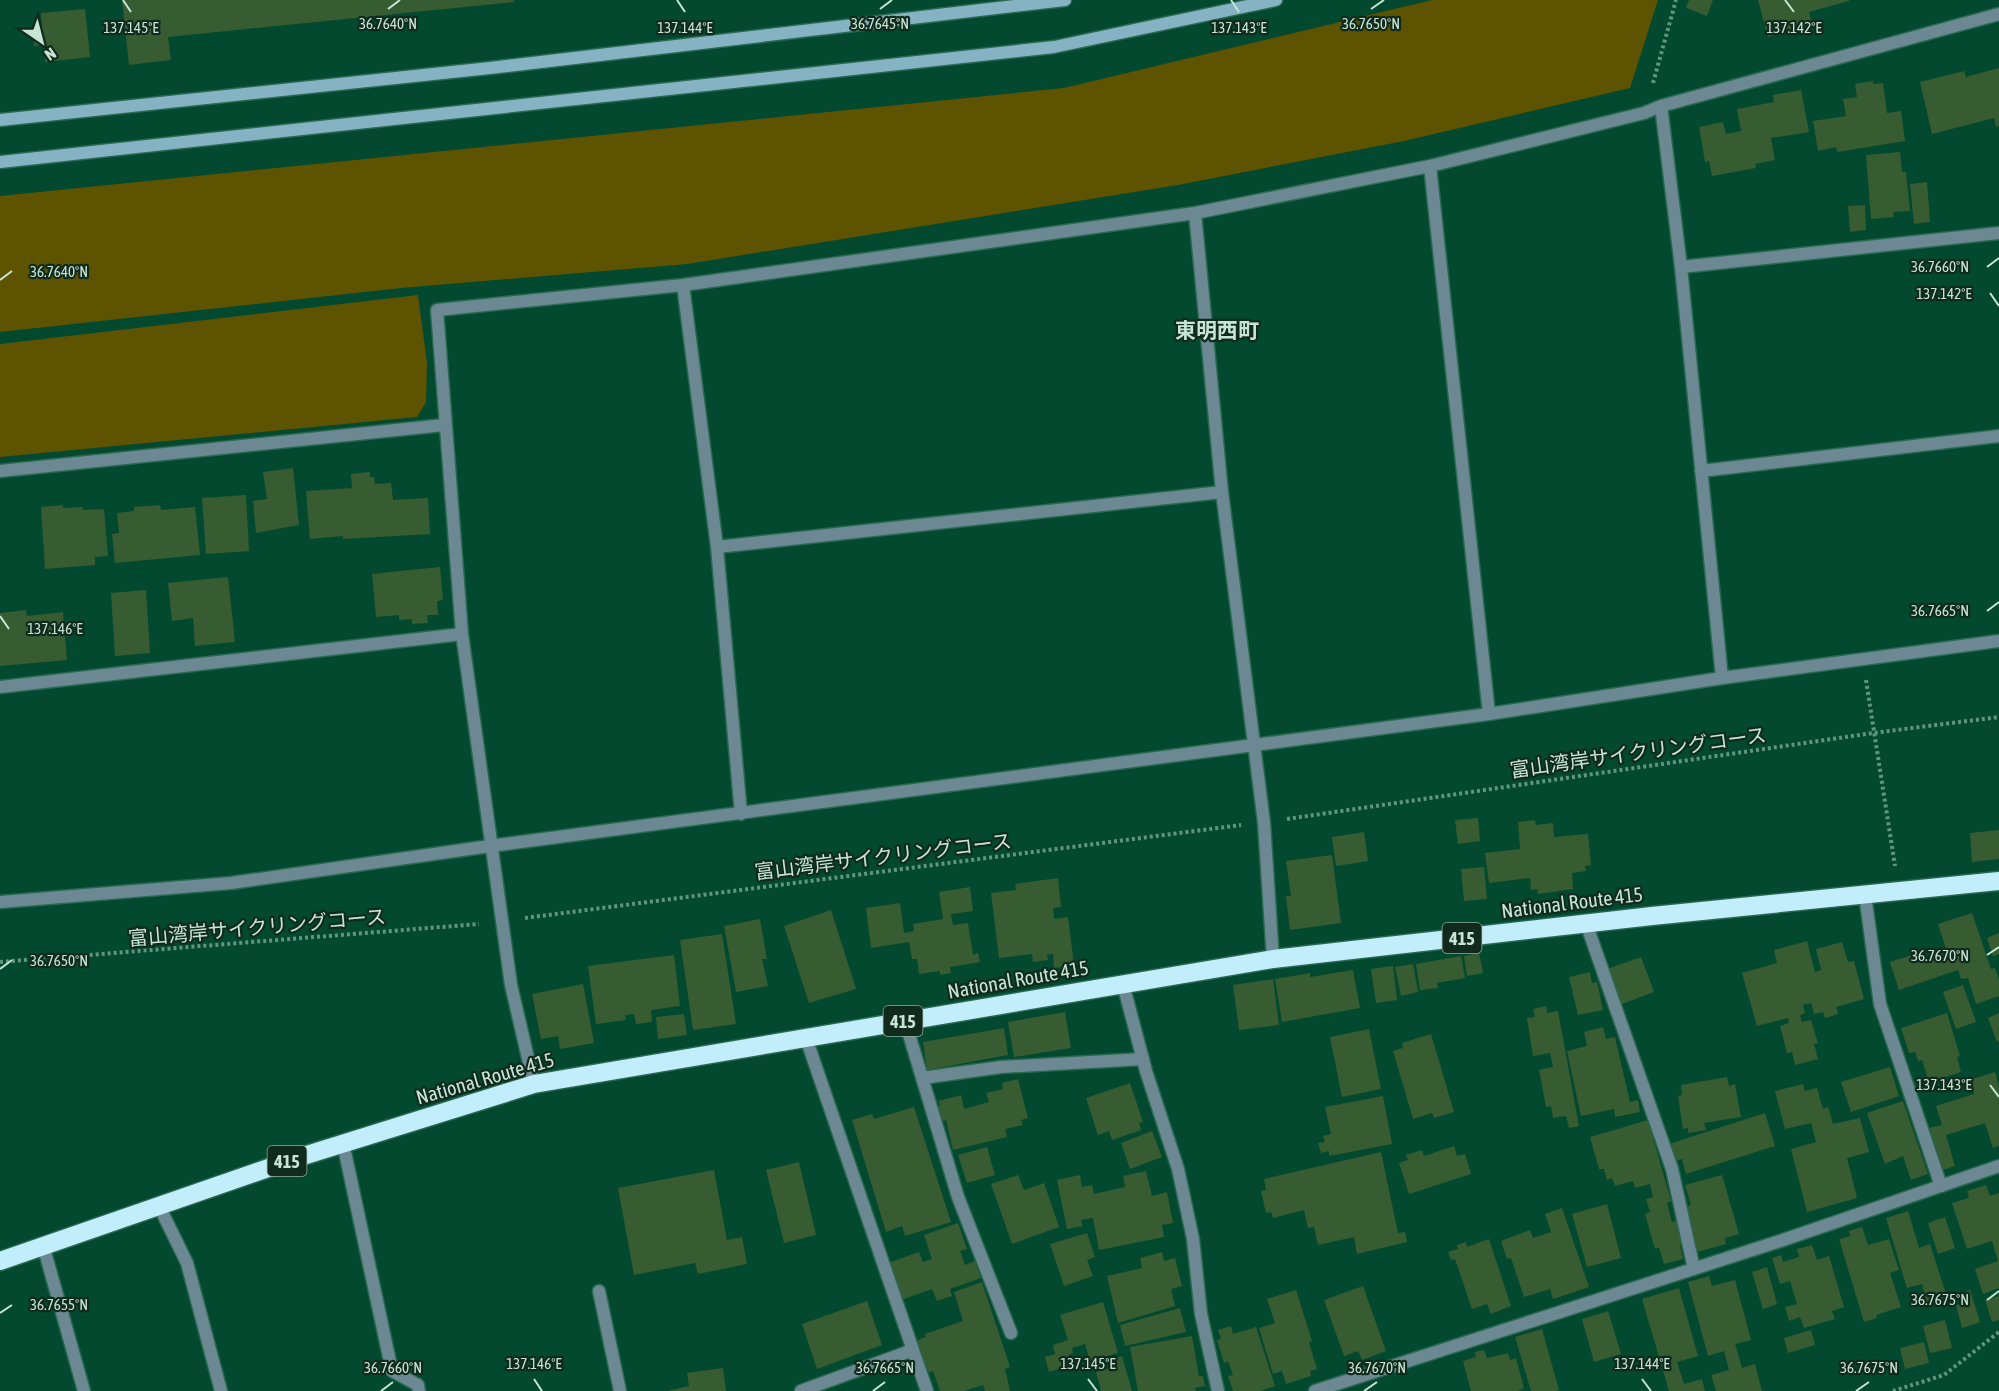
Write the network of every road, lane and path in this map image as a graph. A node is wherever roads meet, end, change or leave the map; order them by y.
1 (1065, 0) edge
2 (1276, 0) edge
3 (1676, 0) edge
4 (1999, 14) edge
5 (1661, 106) junction
6 (1644, 113) junction
7 (0, 120) edge
8 (0, 162) edge
9 (1430, 166) junction
10 (1195, 213) junction
11 (1999, 233) edge
12 (1681, 267) junction
13 (683, 285) junction
14 (444, 425) junction
15 (1999, 436) edge
16 (0, 471) edge
17 (1701, 471) junction
18 (1222, 492) junction
19 (717, 547) junction
20 (462, 634) junction
21 (1999, 641) edge
22 (1865, 673) dead end
23 (1722, 678) junction
24 (0, 687) edge
25 (1489, 714) junction
26 (1999, 717) edge
27 (1873, 733) junction
28 (1254, 746) junction
29 (741, 814) junction
30 (1281, 820) dead end
31 (1245, 825) dead end
32 (490, 846) junction
33 (1999, 881) edge
34 (1900, 891) junction
35 (1865, 894) junction
36 (0, 902) edge
37 (524, 918) dead end
38 (481, 923) dead end
39 (1586, 923) junction
40 (1273, 959) junction
41 (0, 962) edge
42 (1123, 984) junction
43 (905, 1021) junction
44 (806, 1038) junction
45 (1143, 1059) junction
46 (922, 1077) junction
47 (534, 1084) junction
48 (343, 1143) junction
49 (1999, 1166) edge
50 (1941, 1186) junction
51 (159, 1206) junction
52 (43, 1245) junction
53 (0, 1261) edge
54 (1694, 1269) junction
55 (599, 1291) dead end
56 (1999, 1332) edge
57 (1011, 1333) dead end
58 (913, 1350) junction
59 (84, 1391) edge
60 (221, 1391) edge
61 (419, 1391) edge
62 (620, 1391) edge
63 (801, 1391) edge
64 (927, 1391) edge
65 (1218, 1391) edge
66 (1315, 1391) edge
67 (1893, 1391) edge

1 - 7 street
2 - 8 street
3 - 6 path
4 - 5 street
5 - 6 street
5 - 12 street
6 - 9 street
9 - 10 street
9 - 25 street
10 - 13 street
10 - 18 street
11 - 12 street
12 - 17 street
13 - 14 street
13 - 19 street
14 - 16 street
14 - 20 street
15 - 17 street
17 - 23 street
18 - 19 street
18 - 28 street
19 - 29 street
20 - 24 street
20 - 32 street
21 - 23 street
22 - 27 path
23 - 25 street
25 - 28 street
26 - 27 path, 富山湾岸サイクリングコース
27 - 30 path, 富山湾岸サイクリングコース
27 - 34 path
28 - 29 street
28 - 40 street
29 - 32 street
31 - 37 path, 富山湾岸サイクリングコース
32 - 36 street
32 - 47 street
33 - 34 highway, National Route 415 / 415
34 - 35 highway, National Route 415 / 415
35 - 39 highway, National Route 415 / 415
35 - 50 street
38 - 41 path, 富山湾岸サイクリングコース
39 - 40 highway, National Route 415 / 415
39 - 54 street
40 - 42 highway, National Route 415 / 415
42 - 43 highway, National Route 415 / 415
42 - 45 street
43 - 44 highway, National Route 415 / 415
43 - 46 street
44 - 47 highway, National Route 415 / 415
44 - 58 street
45 - 46 street
45 - 65 street
46 - 57 street
47 - 48 highway, National Route 415 / 415
48 - 51 highway, National Route 415 / 415
48 - 61 street
49 - 50 street
50 - 54 street
51 - 52 highway, National Route 415 / 415
51 - 60 street
52 - 53 highway, National Route 415 / 415
52 - 59 street
54 - 66 street
55 - 62 street
56 - 67 path
58 - 63 street
58 - 64 street

